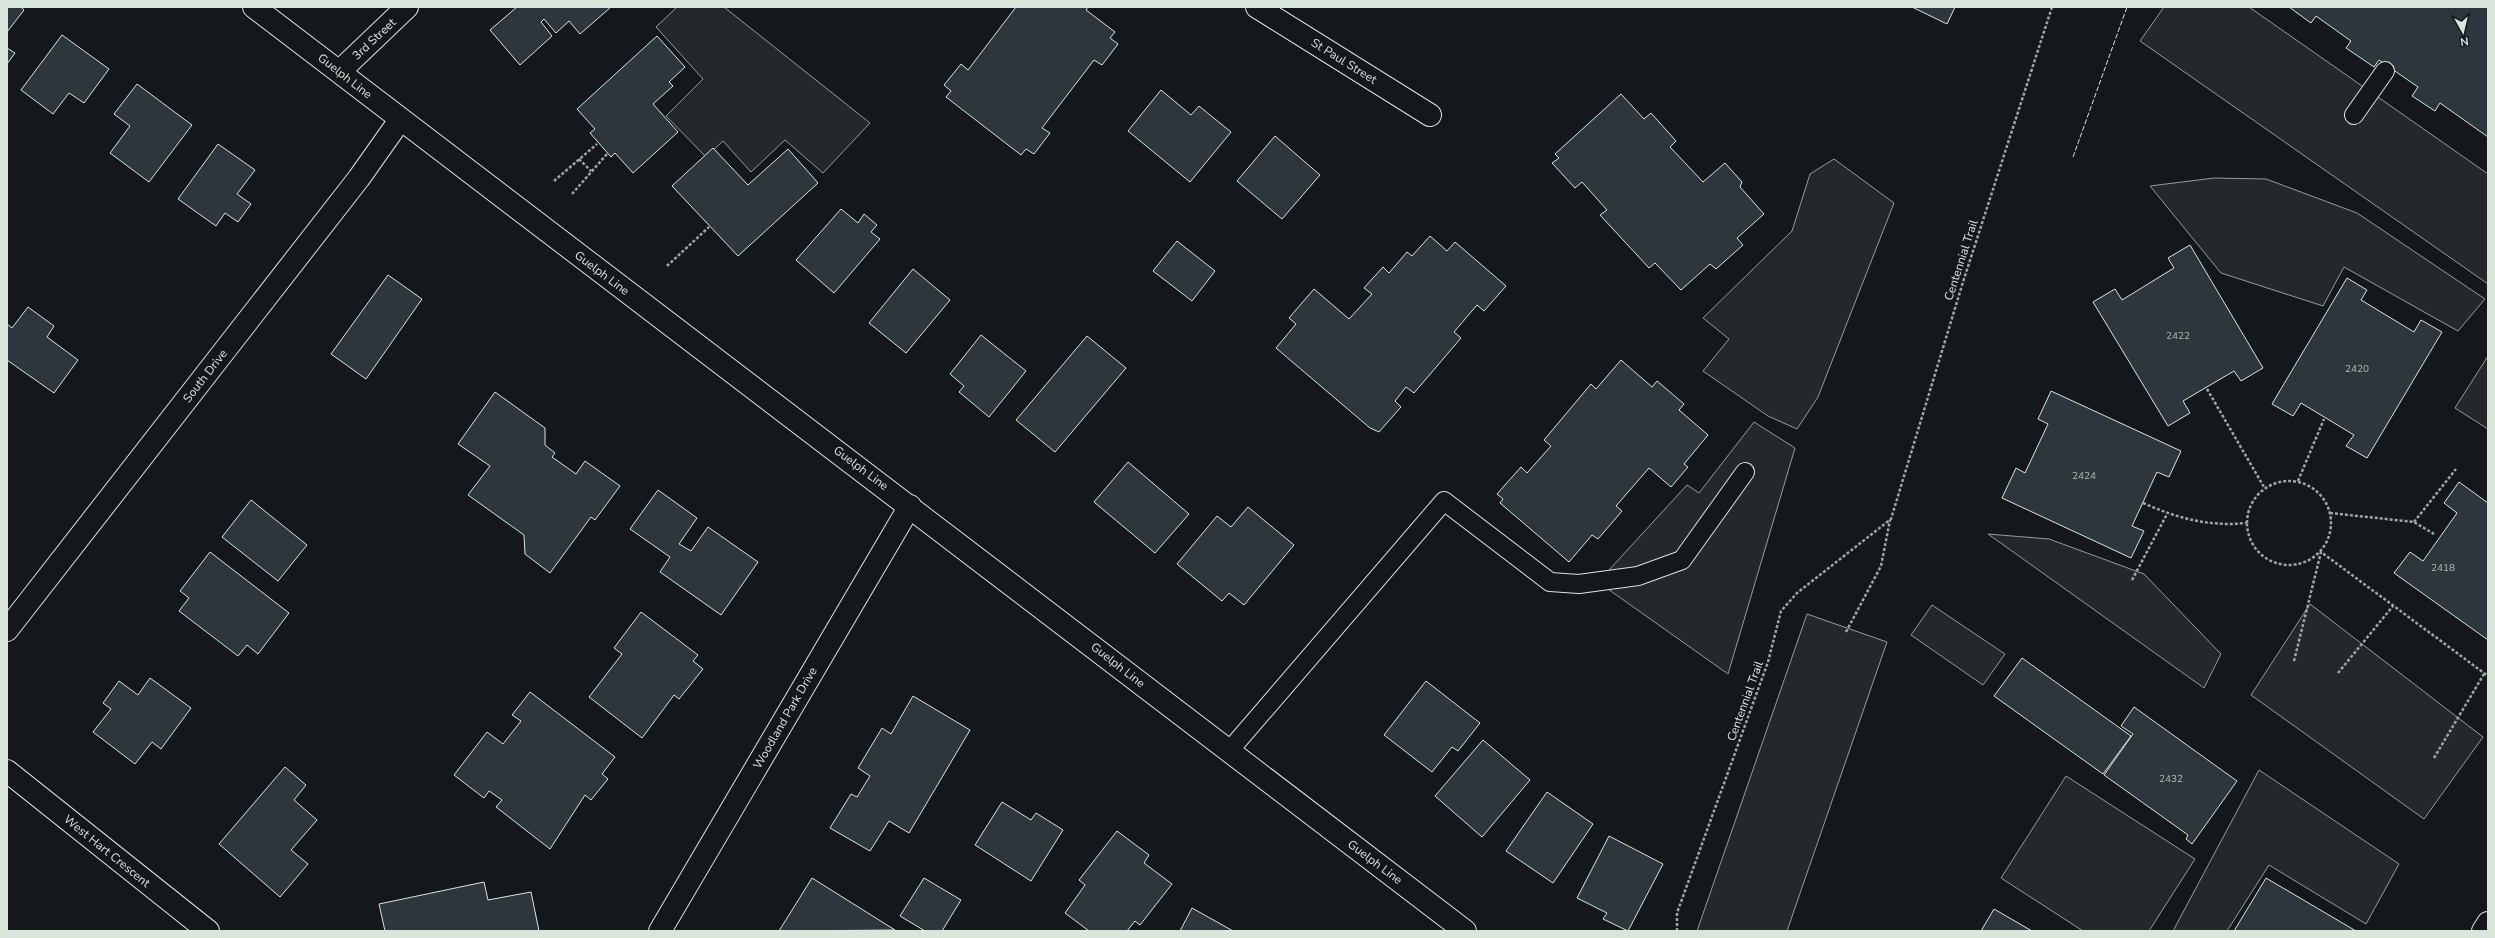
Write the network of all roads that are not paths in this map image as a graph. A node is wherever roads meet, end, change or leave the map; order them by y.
1 (254, 7) edge
2 (407, 7) edge
3 (1257, 7) edge
4 (340, 71) junction
5 (2385, 71) dead end
6 (1430, 115) dead end
7 (2354, 115) dead end
8 (400, 120) junction
9 (1745, 472) dead end
10 (910, 506) junction
11 (7, 630) edge
12 (1229, 751) junction
13 (7, 771) edge
14 (2488, 923) edge
15 (208, 931) edge
16 (660, 931) edge
17 (1465, 931) edge
18 (2483, 931) edge

1 - 4 street, Guelph Line
2 - 4 street, 3rd Street
3 - 6 street, St Paul Street
4 - 8 street, Guelph Line
5 - 7 lane
8 - 10 street, Guelph Line
8 - 11 street, South Drive
9 - 12 lane
10 - 12 street, Guelph Line
10 - 16 street, Woodland Park Drive
12 - 17 street, Guelph Line
13 - 15 street, West Hart Crescent
14 - 18 street

